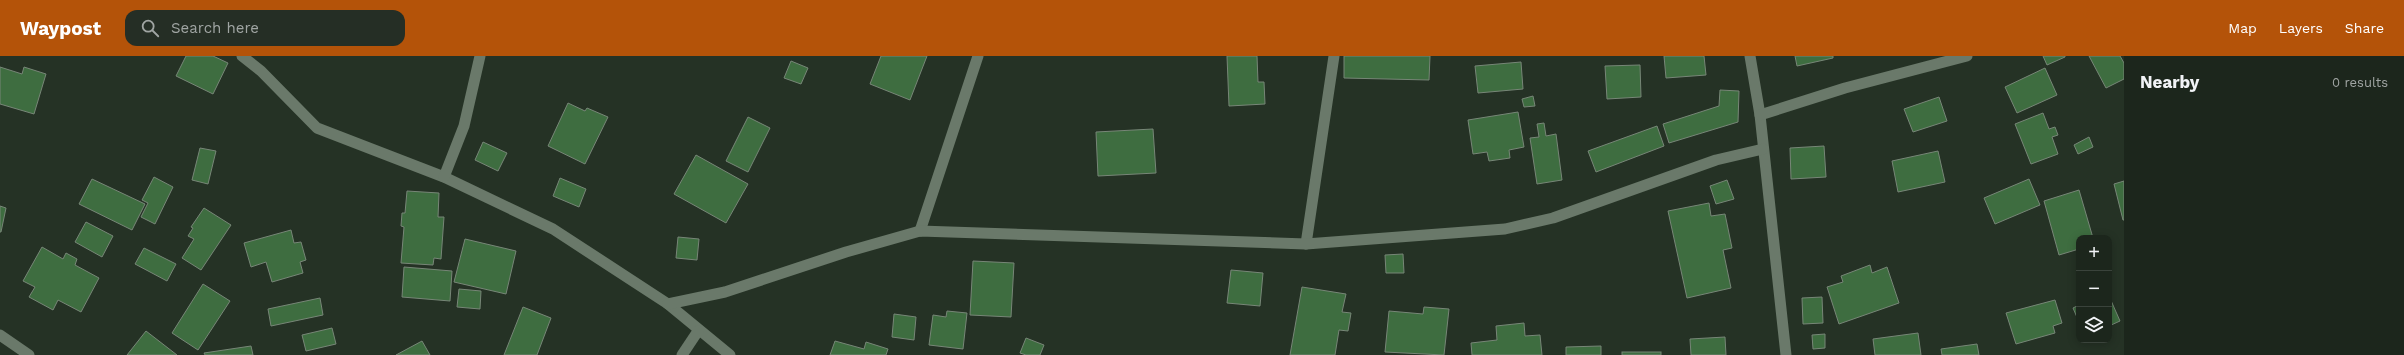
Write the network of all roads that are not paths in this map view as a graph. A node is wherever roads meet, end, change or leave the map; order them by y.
1 (242, 56) edge
2 (480, 56) edge
3 (978, 56) edge
4 (1334, 56) edge
5 (1750, 56) edge
6 (1967, 56) edge
7 (1760, 115) junction
8 (1763, 149) junction
9 (444, 178) junction
10 (920, 231) junction
11 (1306, 244) junction
12 (668, 304) junction
13 (698, 330) junction
14 (0, 336) edge
15 (29, 355) edge
16 (682, 355) edge
17 (730, 355) edge
18 (1786, 355) edge

1 - 9 street
2 - 9 street
3 - 10 street
4 - 11 street
5 - 7 street
6 - 7 street
7 - 8 street
8 - 11 street
8 - 18 street
9 - 12 street
10 - 11 street
10 - 12 street
12 - 13 street
13 - 16 street
13 - 17 street
14 - 15 street

